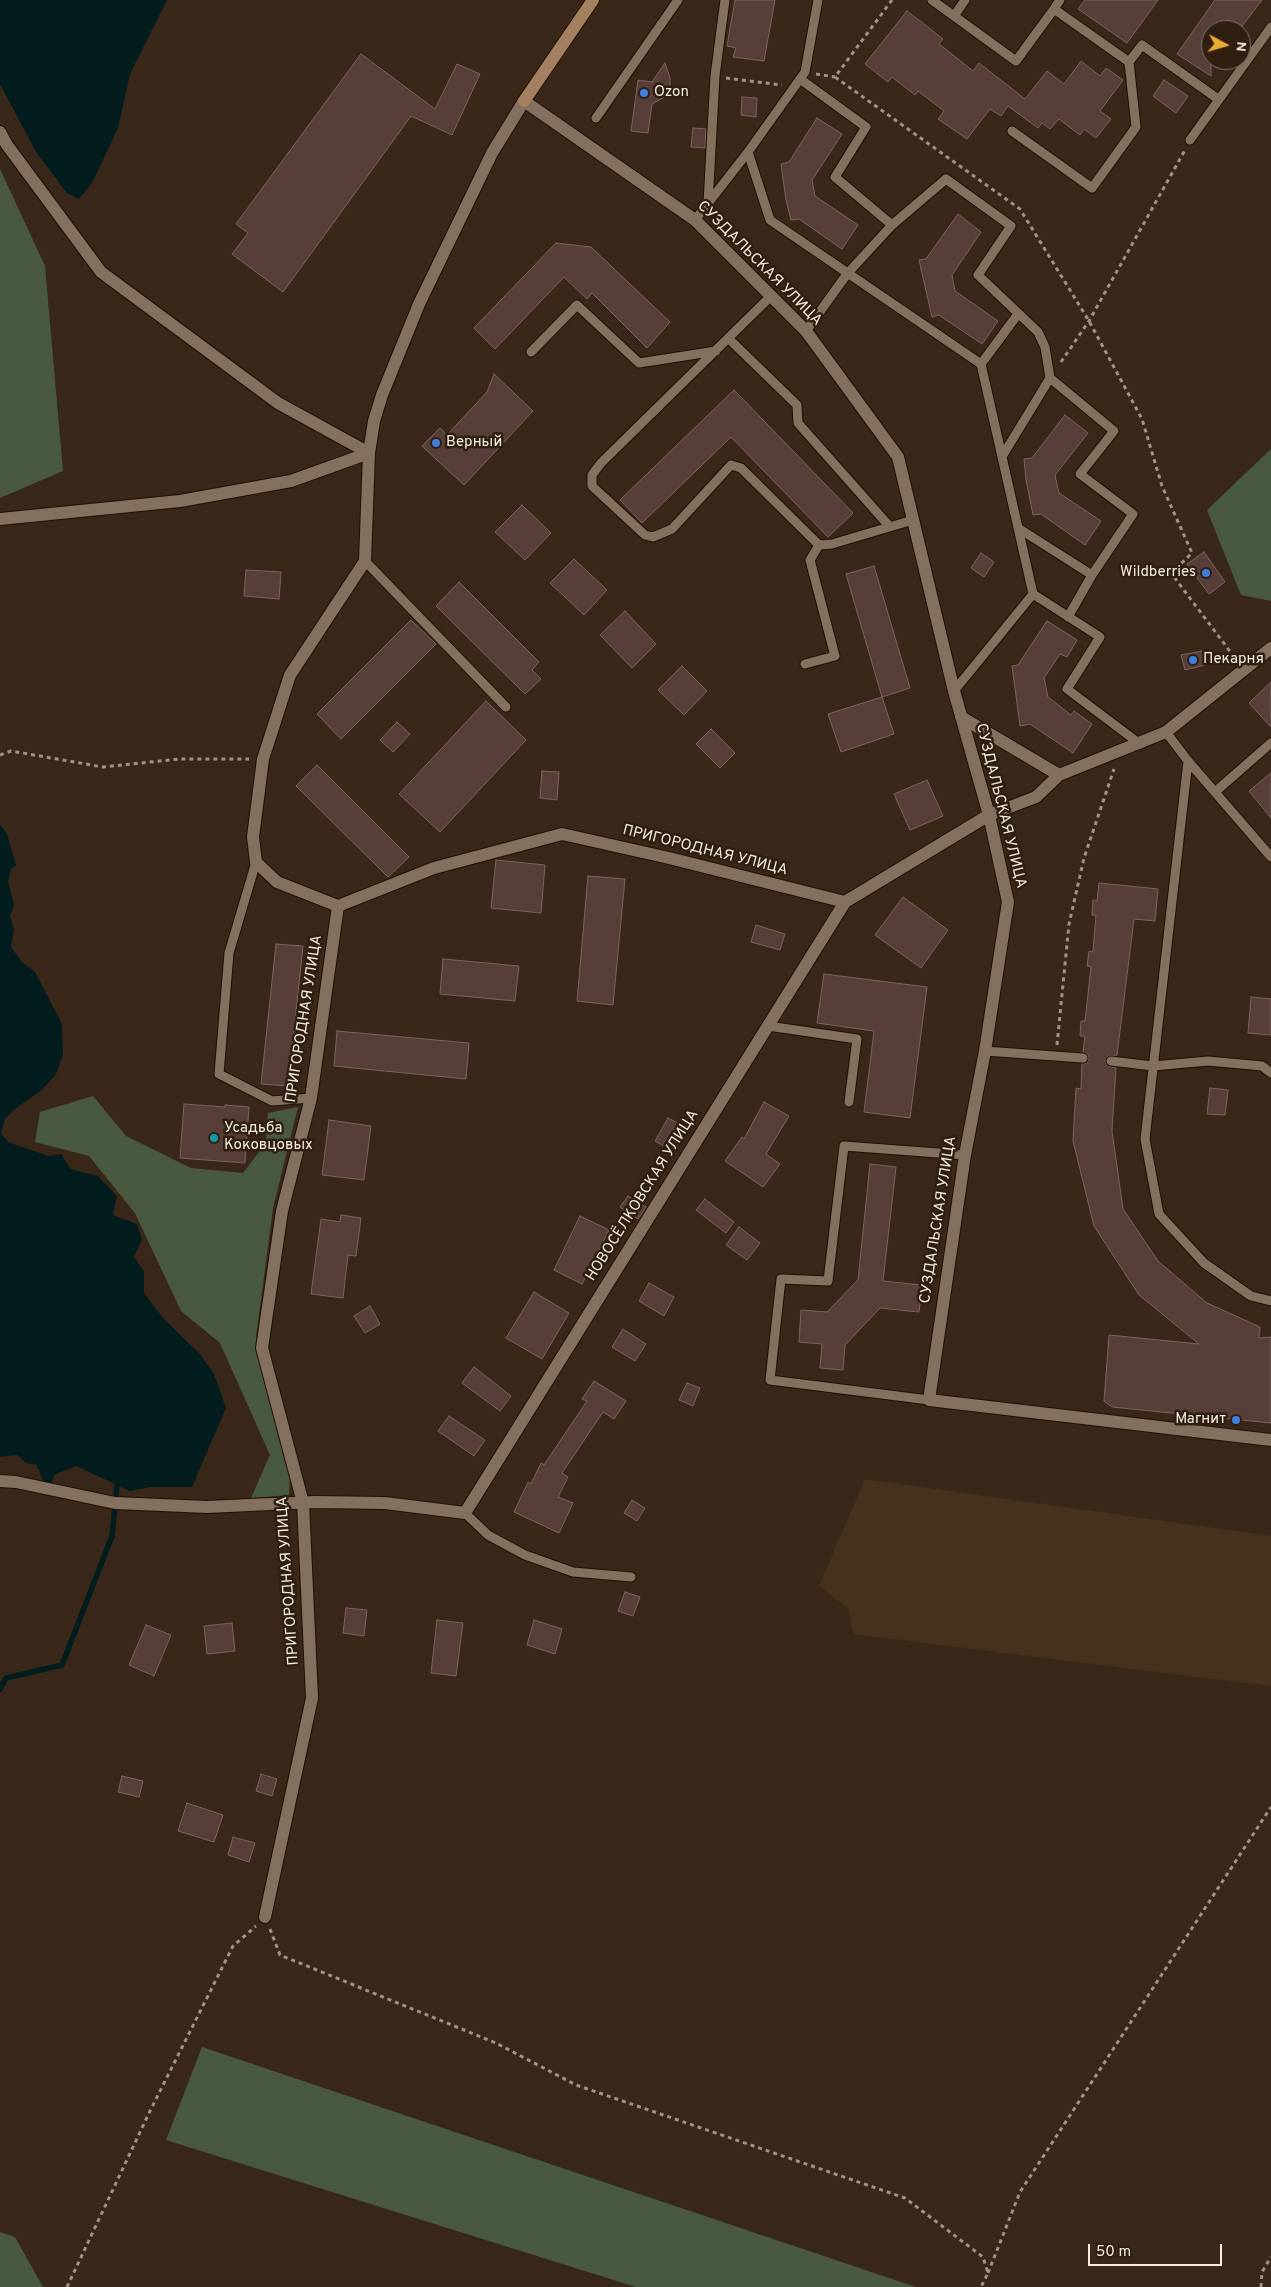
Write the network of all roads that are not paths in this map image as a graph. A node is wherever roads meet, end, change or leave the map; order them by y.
1 (593, 0) edge
2 (678, 0) edge
3 (725, 0) edge
4 (818, 0) edge
5 (932, 0) edge
6 (965, 0) edge
7 (1060, 0) edge
8 (1054, 9) junction
9 (954, 16) junction
10 (1271, 27) edge
11 (1129, 62) junction
12 (800, 79) junction
13 (1218, 99) junction
14 (524, 101) junction
15 (596, 118) dead end
16 (1012, 131) dead end
17 (0, 132) edge
18 (1190, 140) road end
19 (748, 152) junction
20 (708, 203) junction
21 (695, 220) junction
22 (892, 225) junction
23 (847, 274) junction
24 (771, 296) junction
25 (1018, 314) junction
26 (806, 330) junction
27 (728, 338) junction
28 (716, 351) junction
29 (531, 352) dead end
30 (981, 364) junction
31 (1050, 378) junction
32 (369, 453) junction
33 (1002, 454) junction
34 (0, 519) edge
35 (913, 520) junction
36 (890, 527) junction
37 (1018, 528) junction
38 (819, 545) junction
39 (365, 561) junction
40 (1092, 575) junction
41 (1033, 594) junction
42 (1068, 617) junction
43 (1271, 648) edge
44 (805, 664) dead end
45 (954, 691) junction
46 (506, 707) dead end
47 (961, 716) junction
48 (1166, 732) junction
49 (1271, 743) edge
50 (1140, 744) junction
51 (1188, 761) junction
52 (1060, 775) junction
53 (1215, 792) junction
54 (989, 815) junction
55 (1271, 857) edge
56 (256, 862) junction
57 (845, 902) junction
58 (338, 906) junction
59 (768, 1026) junction
60 (985, 1050) junction
61 (1082, 1058) dead end
62 (1111, 1061) dead end
63 (1154, 1066) junction
64 (1271, 1072) edge
65 (311, 1098) junction
66 (849, 1102) dead end
67 (965, 1155) junction
68 (1271, 1301) edge
69 (928, 1400) junction
70 (1271, 1440) edge
71 (0, 1481) edge
72 (303, 1503) junction
73 (465, 1513) junction
74 (631, 1577) dead end
75 (266, 1917) road end

1 - 14 street
2 - 15 lane
3 - 20 lane
4 - 12 lane
5 - 9 lane
6 - 9 lane
7 - 8 lane
8 - 9 lane
8 - 11 lane
10 - 13 lane
11 - 13 lane
11 - 16 lane
12 - 19 lane
12 - 22 lane
13 - 18 lane
14 - 21 street, СУЗДАЛЬСКАЯ УЛИЦА
14 - 32 street
17 - 32 street
19 - 20 lane
19 - 23 lane
20 - 21 lane
21 - 24 street, СУЗДАЛЬСКАЯ УЛИЦА
22 - 23 lane
22 - 25 lane
23 - 26 lane
23 - 30 lane
24 - 26 street, СУЗДАЛЬСКАЯ УЛИЦА
24 - 27 lane
25 - 30 lane
25 - 31 lane
26 - 35 street, СУЗДАЛЬСКАЯ УЛИЦА
27 - 28 lane
27 - 36 lane
28 - 29 lane
28 - 38 lane
30 - 33 lane
31 - 33 lane
31 - 40 lane
32 - 34 street
32 - 39 street
33 - 37 lane
35 - 36 lane
35 - 45 street, СУЗДАЛЬСКАЯ УЛИЦА
36 - 38 lane
37 - 40 lane
37 - 41 lane
38 - 44 lane
39 - 46 lane
39 - 56 street
40 - 42 lane
41 - 42 lane
41 - 45 lane
42 - 50 lane
43 - 48 street
45 - 47 street, СУЗДАЛЬСКАЯ УЛИЦА
47 - 52 street
47 - 54 street, СУЗДАЛЬСКАЯ УЛИЦА
48 - 50 street
48 - 51 lane
49 - 53 lane
50 - 52 street
51 - 53 lane
51 - 63 lane
52 - 54 street, НОВОСЁЛКОВСКАЯ УЛИЦА
53 - 55 lane
54 - 57 street, НОВОСЁЛКОВСКАЯ УЛИЦА
54 - 60 street, СУЗДАЛЬСКАЯ УЛИЦА
56 - 58 street
56 - 65 lane
57 - 58 street, ПРИГОРОДНАЯ УЛИЦА
57 - 59 street, НОВОСЁЛКОВСКАЯ УЛИЦА
58 - 65 street, ПРИГОРОДНАЯ УЛИЦА
59 - 66 lane
59 - 73 street, НОВОСЁЛКОВСКАЯ УЛИЦА
60 - 61 lane
60 - 67 street, СУЗДАЛЬСКАЯ УЛИЦА
62 - 63 lane
63 - 64 lane
63 - 68 lane
65 - 72 street, ПРИГОРОДНАЯ УЛИЦА
67 - 69 street, СУЗДАЛЬСКАЯ УЛИЦА
67 - 69 lane
69 - 70 street
71 - 72 street
72 - 73 street
72 - 75 street, ПРИГОРОДНАЯ УЛИЦА
73 - 74 lane

